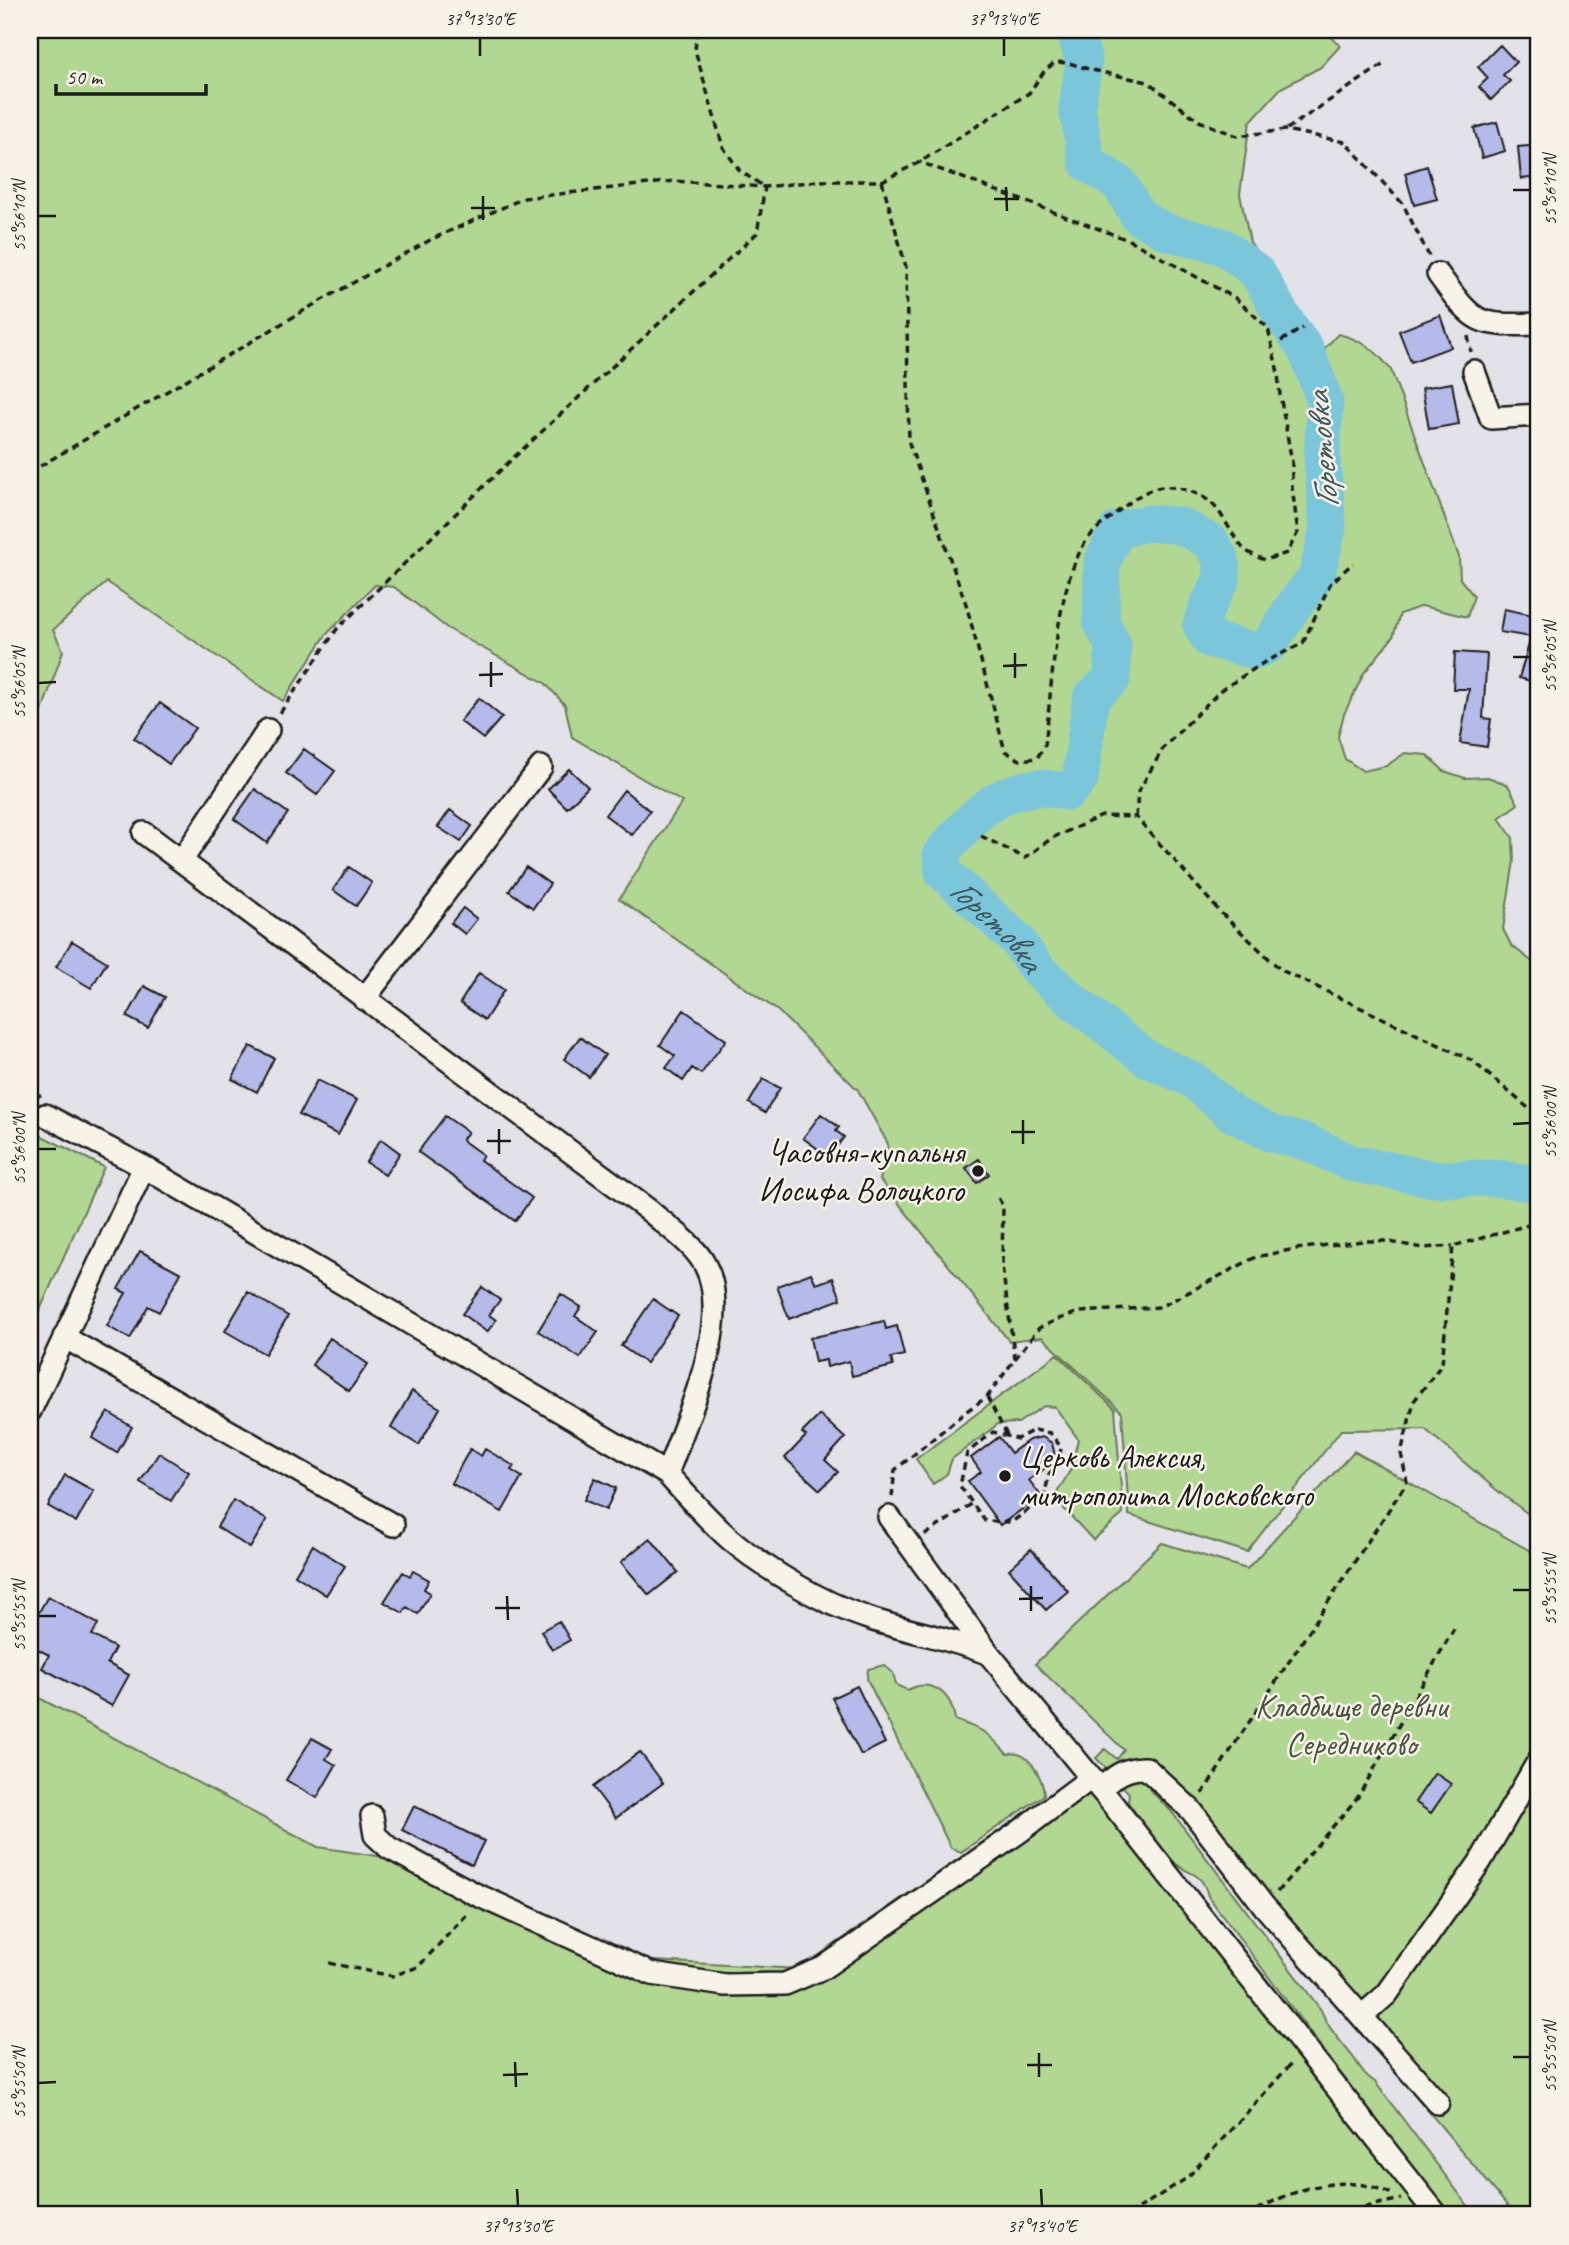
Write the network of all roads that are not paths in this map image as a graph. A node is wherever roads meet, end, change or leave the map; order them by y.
1 (1438, 274) road end
2 (1539, 324) edge
3 (1474, 371) road end
4 (1539, 415) edge
5 (268, 730) road end
6 (541, 767) dead end
7 (144, 833) dead end
8 (181, 860) junction
9 (364, 999) junction
10 (45, 1115) dead end
11 (144, 1167) junction
12 (64, 1338) junction
13 (30, 1412) edge
14 (667, 1474) junction
15 (889, 1517) road end
16 (393, 1525) dead end
17 (989, 1654) junction
18 (1539, 1760) edge
19 (1095, 1783) junction
20 (372, 1816) dead end
21 (1362, 2017) junction
22 (1438, 2103) dead end
23 (1437, 2215) edge

1 - 2 street
3 - 4 street
5 - 8 street
6 - 9 street
7 - 8 street
8 - 9 street
9 - 14 street
10 - 11 street
11 - 12 street
11 - 14 street
12 - 13 street
12 - 16 street
14 - 17 street
15 - 17 street
17 - 19 street
18 - 21 street
19 - 20 street
19 - 21 street
19 - 23 street
21 - 22 street

